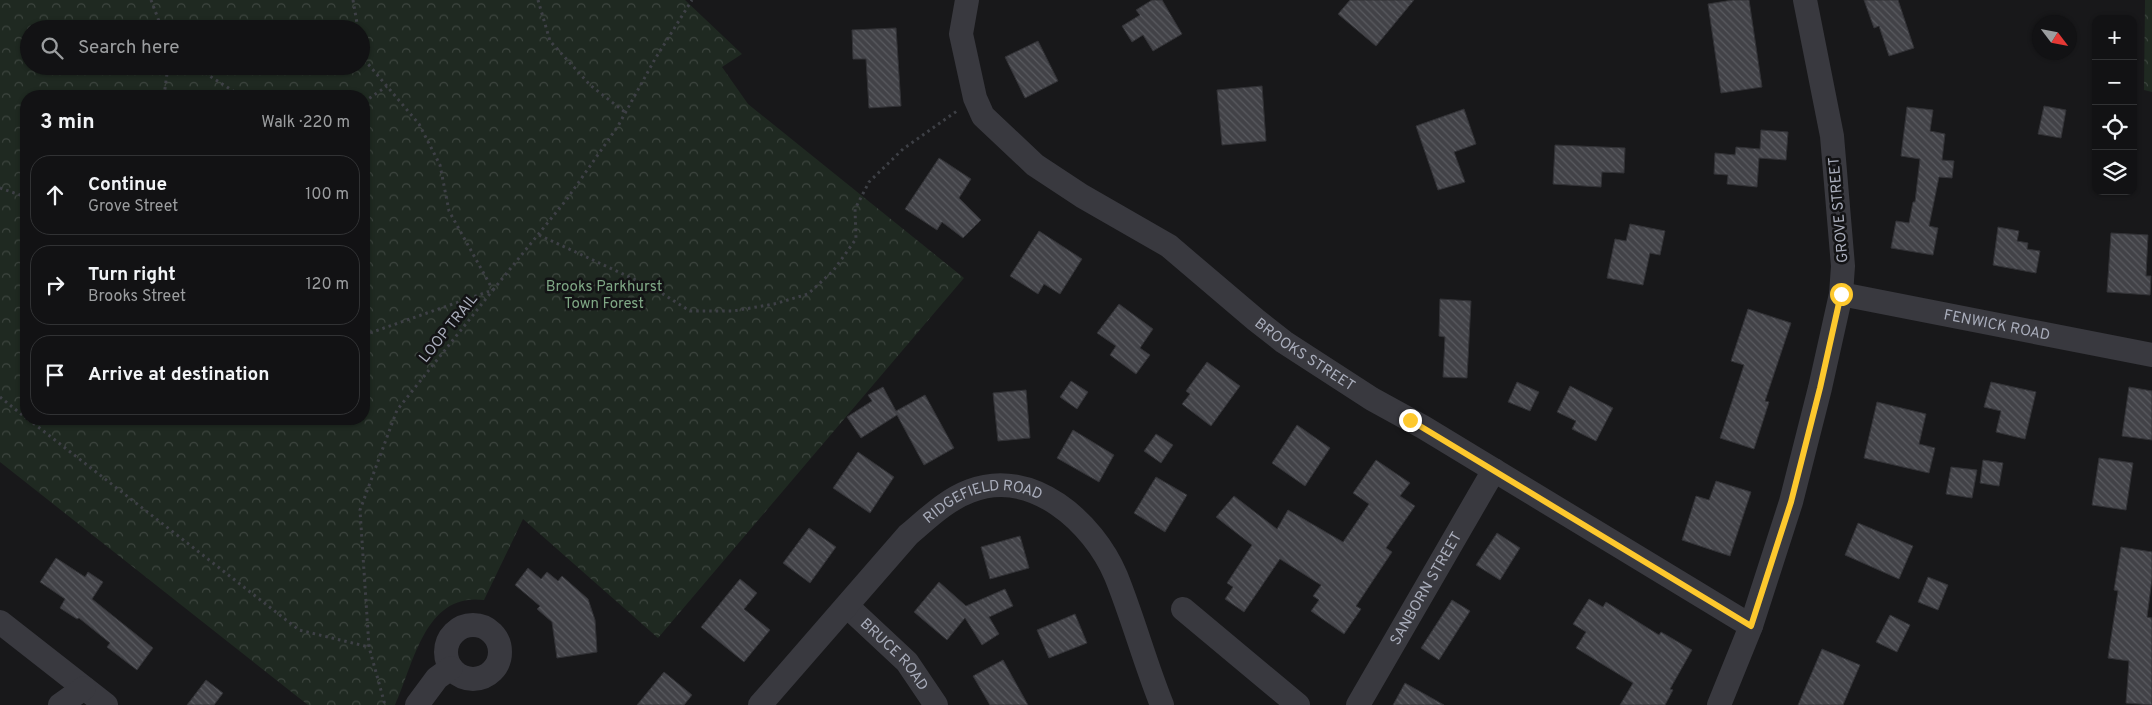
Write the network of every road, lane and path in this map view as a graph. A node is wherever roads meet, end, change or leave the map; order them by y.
1 (151, 0) edge
2 (353, 0) edge
3 (538, 0) edge
4 (692, 0) edge
5 (967, 0) edge
6 (1805, 0) edge
7 (159, 20) edge
8 (356, 20) edge
9 (370, 66) edge
10 (167, 75) edge
11 (208, 75) edge
12 (387, 86) junction
13 (165, 90) edge
14 (231, 90) edge
15 (370, 98) edge
16 (975, 98) junction
17 (626, 113) junction
18 (0, 188) edge
19 (20, 195) edge
20 (539, 235) junction
21 (493, 290) junction
22 (1841, 294) junction
23 (370, 333) edge
24 (2152, 355) edge
25 (0, 397) edge
26 (20, 413) edge
27 (36, 425) edge
28 (1494, 470) junction
29 (847, 606) junction
30 (1184, 609) dead end
31 (0, 622) edge
32 (1751, 626) junction
33 (369, 647) junction
34 (451, 668) dead end
35 (84, 688) junction
36 (60, 705) edge
37 (106, 705) edge
38 (385, 705) edge
39 (417, 705) edge
40 (760, 705) edge
41 (936, 705) edge
42 (1162, 705) edge
43 (1298, 705) edge
44 (1358, 705) edge
45 (1719, 705) edge

1 - 7 path
2 - 8 path
3 - 17 path
4 - 17 path
5 - 16 street, BROOKS STREET
6 - 22 street, GROVE STREET
9 - 12 path, LOOP TRAIL
10 - 13 path
11 - 14 path
12 - 15 path
12 - 21 path, LOOP TRAIL
16 - 20 path
16 - 28 street, BROOKS STREET
17 - 20 path
18 - 19 path
20 - 21 path
21 - 23 path
21 - 33 path, LOOP TRAIL
22 - 24 street, FENWICK ROAD
22 - 32 street, GROVE STREET
25 - 26 path
27 - 33 path
28 - 32 street, BROOKS STREET
28 - 44 street, SANBORN STREET
29 - 40 street, RIDGEFIELD ROAD
29 - 41 street, BRUCE ROAD
29 - 42 street, RIDGEFIELD ROAD
30 - 43 street
31 - 35 street
32 - 45 street, GROVE STREET
33 - 38 path, LOOP TRAIL
34 - 39 street
35 - 36 street
35 - 37 street

